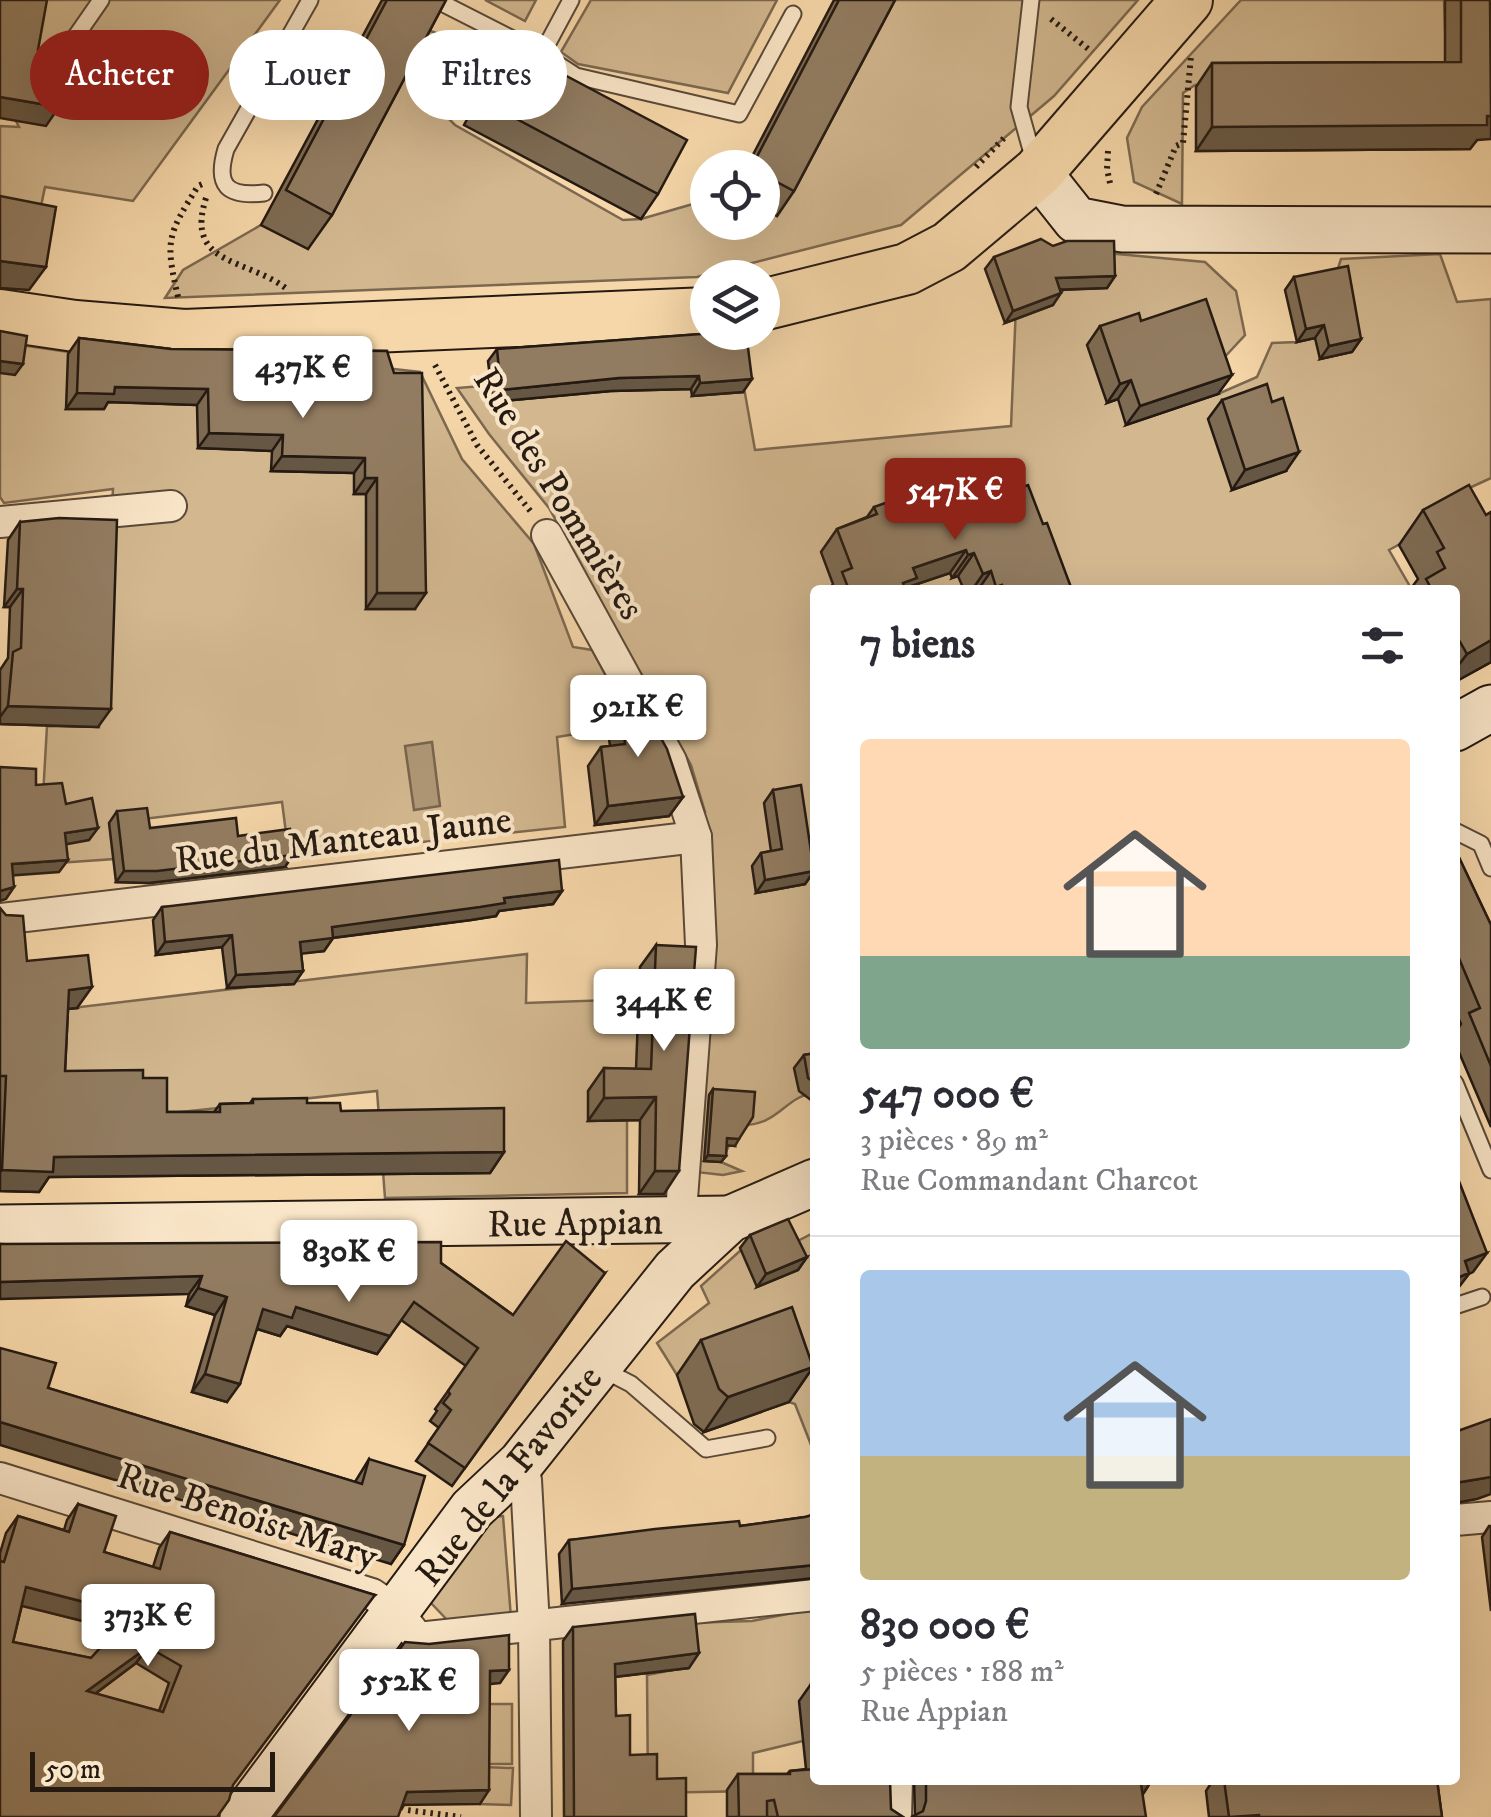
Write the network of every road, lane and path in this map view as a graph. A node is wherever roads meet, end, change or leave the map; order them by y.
1 (102, 0) edge
2 (310, 0) edge
3 (436, 0) edge
4 (572, 0) edge
5 (1031, 0) edge
6 (1187, 0) edge
7 (793, 14) dead end
8 (1051, 18) dead end
9 (80, 30) edge
10 (495, 30) edge
11 (555, 30) edge
12 (1087, 48) dead end
13 (1191, 60) dead end
14 (567, 70) edge
15 (1038, 172) junction
16 (213, 178) dead end
17 (198, 186) dead end
18 (264, 194) dead end
19 (1151, 204) dead end
20 (1491, 230) edge
21 (173, 276) dead end
22 (294, 295) dead end
23 (780, 301) edge
24 (0, 314) edge
25 (690, 314) edge
26 (434, 355) dead end
27 (171, 506) dead end
28 (0, 522) edge
29 (547, 535) joint
30 (1491, 708) edge
31 (1460, 725) edge
32 (1460, 834) edge
33 (696, 837) junction
34 (1491, 868) edge
35 (0, 920) edge
36 (1460, 1095) edge
37 (1491, 1170) edge
38 (810, 1184) edge
39 (0, 1228) edge
40 (688, 1238) junction
41 (1482, 1297) dead end
42 (1460, 1304) edge
43 (596, 1366) junction
44 (767, 1438) dead end
45 (522, 1464) junction
46 (0, 1478) edge
47 (1491, 1517) edge
48 (1460, 1520) edge
49 (810, 1596) edge
50 (398, 1611) junction
51 (534, 1626) junction
52 (897, 1785) edge
53 (386, 1798) edge
54 (244, 1817) edge
55 (462, 1817) edge
56 (536, 1817) edge
57 (896, 1817) edge

1 - 9 lane
2 - 18 lane
3 - 10 lane
4 - 11 lane
5 - 15 lane
6 - 15 main road
7 - 14 lane
8 - 12 path
13 - 19 path
15 - 20 street
15 - 23 main road
16 - 22 path
17 - 21 path
24 - 25 main road
26 - 29 path, Rue des Pommières
27 - 28 street
29 - 33 street, Rue des Pommières
30 - 31 street
32 - 34 lane
33 - 35 street, Rue du Manteau Jaune
33 - 40 street, Rue des Pommières
36 - 37 lane
38 - 40 street, Rue Appian
39 - 40 street, Rue Appian
40 - 43 street, Rue de la Favorite
41 - 42 lane
43 - 44 lane
43 - 45 street, Rue de la Favorite
45 - 50 street, Rue de la Favorite
45 - 51 street
46 - 50 street, Rue Benoist Mary
47 - 48 street
49 - 51 street, Rue Benoist Mary
50 - 51 street, Rue Benoist Mary
50 - 54 street, Rue de la Favorite
51 - 56 street
52 - 57 street
53 - 55 path

